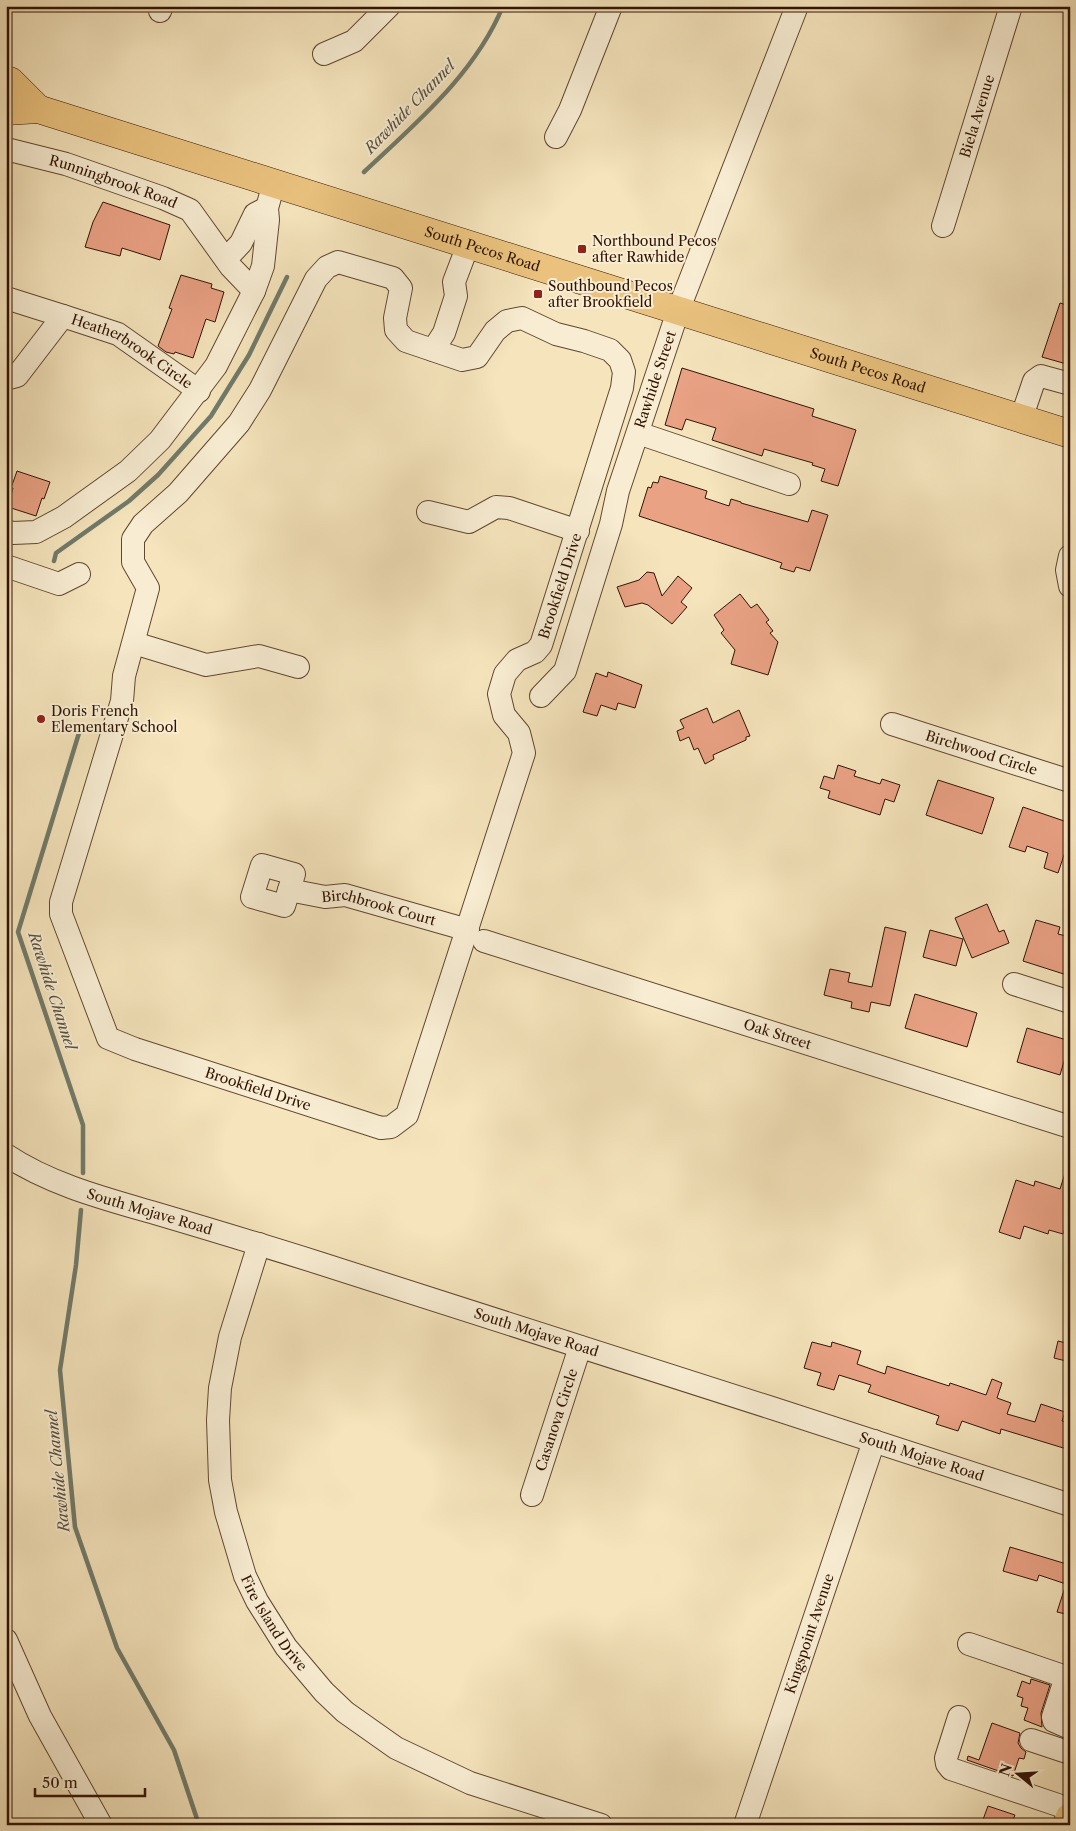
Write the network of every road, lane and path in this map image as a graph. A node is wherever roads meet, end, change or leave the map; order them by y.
1 (389, 6) edge
2 (611, 6) edge
3 (797, 6) edge
4 (1011, 6) edge
5 (324, 54) dead end
6 (6, 80) edge
7 (38, 109) junction
8 (6, 111) edge
9 (556, 137) dead end
10 (6, 150) edge
11 (271, 196) junction
12 (943, 226) dead end
13 (468, 244) junction
14 (233, 251) junction
15 (265, 255) junction
16 (254, 291) junction
17 (6, 298) edge
18 (678, 311) junction
19 (63, 316) junction
20 (433, 350) junction
21 (6, 379) edge
22 (1070, 384) edge
23 (199, 391) junction
24 (1021, 419) junction
25 (638, 433) junction
26 (1070, 434) edge
27 (789, 484) dead end
28 (428, 512) dead end
29 (578, 530) junction
30 (6, 531) edge
31 (1070, 556) edge
32 (6, 566) edge
33 (79, 574) dead end
34 (1070, 586) edge
35 (134, 643) junction
36 (298, 667) dead end
37 (541, 696) dead end
38 (892, 724) dead end
39 (1070, 781) edge
40 (289, 890) dead end
41 (476, 935) junction
42 (1014, 984) dead end
43 (1070, 1002) edge
44 (1070, 1127) edge
45 (7, 1156) edge
46 (259, 1244) junction
47 (580, 1347) junction
48 (874, 1441) junction
49 (532, 1494) dead end
50 (1070, 1506) edge
51 (7, 1644) edge
52 (969, 1644) dead end
53 (1068, 1677) edge
54 (959, 1717) dead end
55 (1070, 1728) edge
56 (1031, 1740) dead end
57 (1070, 1753) edge
58 (1070, 1812) edge
59 (1070, 1817) edge
60 (101, 1825) edge
61 (601, 1825) edge
62 (745, 1825) edge
63 (1067, 1825) edge

1 - 5 street
2 - 9 street
3 - 18 street, Rawhide Street
4 - 12 street, Biela Avenue
6 - 7 main road, South Pecos Road
7 - 8 main road, South Pecos Road
7 - 11 main road, South Pecos Road
10 - 14 street, Runningbrook Road
11 - 13 main road, South Pecos Road
11 - 14 street
11 - 15 street
13 - 18 main road, South Pecos Road
13 - 20 street
14 - 15 street
14 - 16 street, Runningbrook Road
15 - 16 street
16 - 23 street
17 - 19 street, Heatherbrook Circle
18 - 24 main road, South Pecos Road
18 - 25 street, Rawhide Street
19 - 21 street, Heatherbrook Circle
19 - 23 street, Heatherbrook Circle
20 - 29 street, Brookfield Drive
20 - 35 street, Brookfield Drive
22 - 24 street
23 - 30 street
24 - 26 main road, South Pecos Road
25 - 27 street
25 - 37 street, Rawhide Street
28 - 29 street
29 - 41 street, Brookfield Drive
31 - 34 street
32 - 33 street
35 - 36 street
35 - 41 street, Brookfield Drive
38 - 39 street, Birchwood Circle
40 - 41 street, Birchbrook Court
41 - 44 street, Oak Street
42 - 43 street
45 - 46 street, South Mojave Road
46 - 47 street, South Mojave Road
46 - 61 street, Fire Island Drive
47 - 48 street, South Mojave Road
47 - 49 street, Casanova Circle
48 - 50 street, South Mojave Road
48 - 62 street, Kingspoint Avenue
51 - 60 street
52 - 53 street
53 - 55 street
54 - 58 street
56 - 57 street
59 - 63 main road

